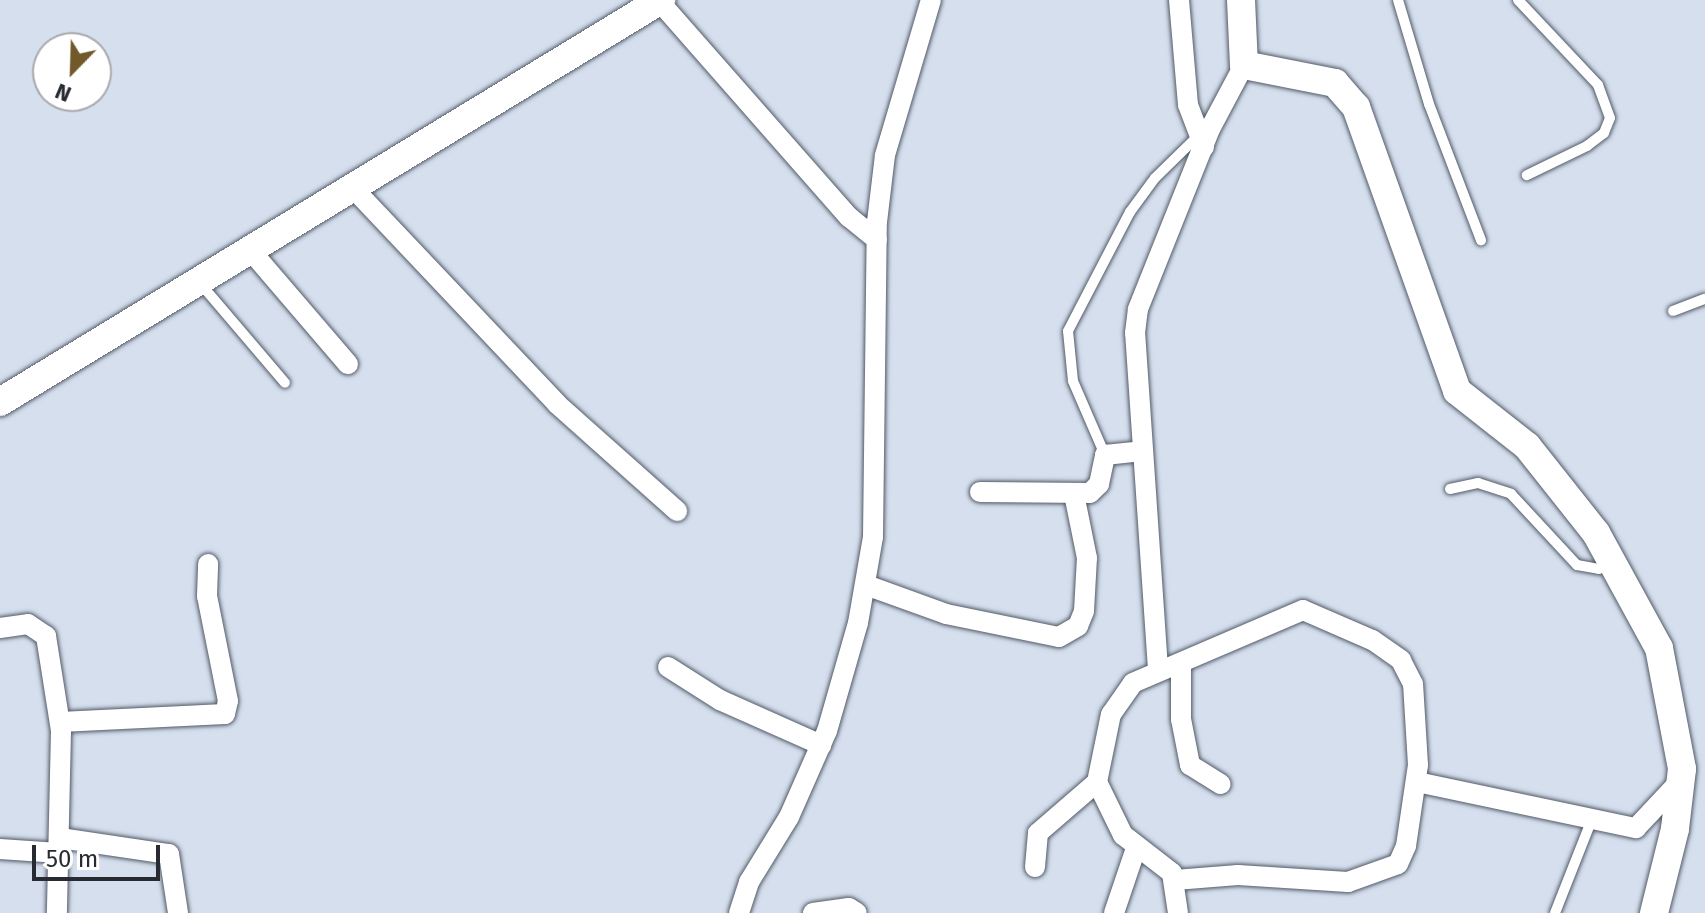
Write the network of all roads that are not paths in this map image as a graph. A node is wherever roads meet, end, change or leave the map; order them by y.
1 (660, 0) edge
2 (931, 0) edge
3 (1179, 0) edge
4 (1241, 0) edge
5 (1398, 0) edge
6 (1518, 0) edge
7 (1244, 65) junction
8 (1200, 142) junction
9 (1527, 175) dead end
10 (352, 187) junction
11 (877, 240) junction
12 (1481, 240) dead end
13 (251, 251) junction
14 (200, 283) junction
15 (1705, 299) edge
16 (1673, 311) dead end
17 (348, 364) dead end
18 (285, 383) dead end
19 (0, 402) edge
20 (1142, 451) junction
21 (1105, 455) junction
22 (1450, 489) dead end
23 (980, 492) dead end
24 (1074, 494) junction
25 (677, 511) dead end
26 (1612, 562) junction
27 (208, 564) dead end
28 (866, 585) junction
29 (0, 628) edge
30 (1181, 665) junction
31 (668, 667) dead end
32 (1158, 669) junction
33 (60, 722) junction
34 (821, 745) junction
35 (1681, 780) junction
36 (1097, 782) junction
37 (1417, 782) junction
38 (1221, 784) dead end
39 (1592, 819) junction
40 (60, 845) junction
41 (1136, 848) junction
42 (0, 849) edge
43 (1035, 867) dead end
44 (1175, 880) junction
45 (57, 913) edge
46 (178, 913) edge
47 (739, 913) edge
48 (813, 913) edge
49 (857, 913) edge
50 (1114, 913) edge
51 (1178, 913) edge
52 (1555, 913) edge
53 (1654, 913) edge

1 - 10 main road
1 - 11 street
2 - 11 street
3 - 8 street
4 - 7 main road
5 - 12 lane
6 - 9 lane
7 - 8 street
7 - 26 main road
8 - 20 street
8 - 21 lane
10 - 13 main road
10 - 25 street
11 - 28 street
13 - 14 main road
13 - 17 street
14 - 18 lane
14 - 19 main road
15 - 16 lane
20 - 21 street
20 - 32 street
21 - 24 street
22 - 26 lane
23 - 24 street
24 - 28 street
26 - 35 main road
27 - 33 street
28 - 34 street
29 - 33 street
30 - 32 street
30 - 37 street
30 - 38 street
31 - 34 street
32 - 36 street
33 - 40 street
34 - 47 street
35 - 39 street
35 - 53 main road
36 - 41 street
36 - 43 street
37 - 39 street
37 - 44 street
39 - 52 lane
40 - 42 street
40 - 45 street
40 - 46 street
41 - 44 street
41 - 50 street
44 - 51 street
48 - 49 street

